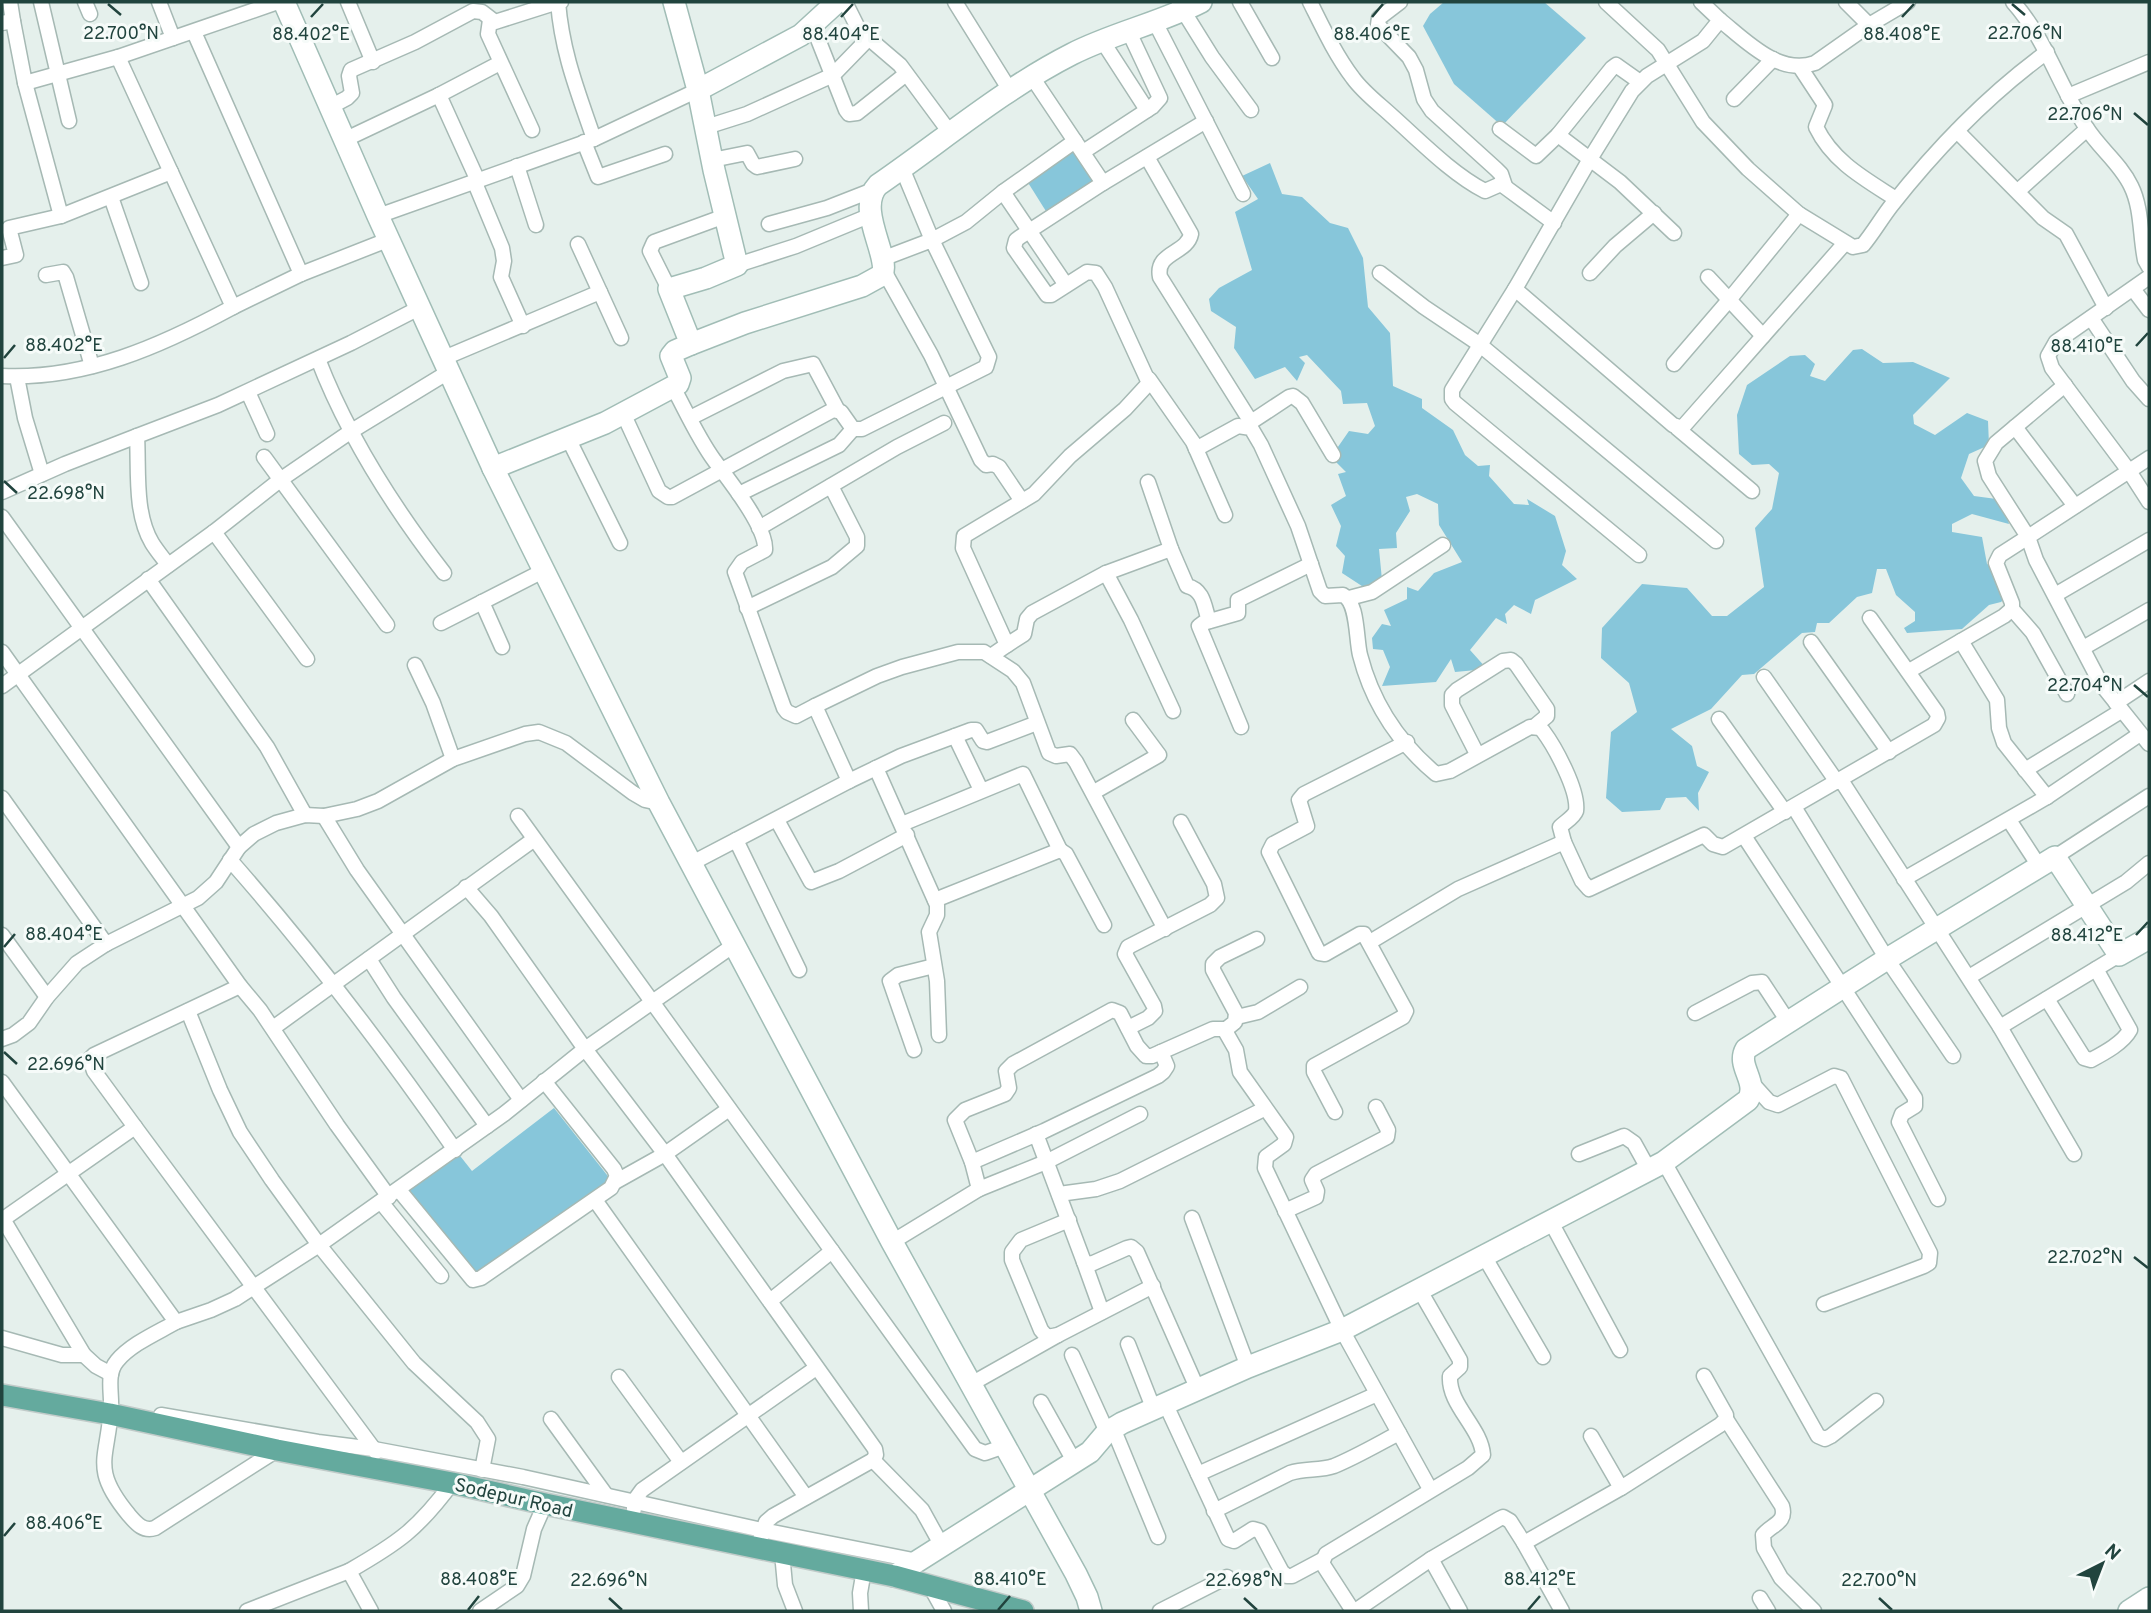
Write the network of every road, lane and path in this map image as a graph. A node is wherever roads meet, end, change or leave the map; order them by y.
1 (10, 2) edge
2 (41, 2) edge
3 (159, 2) edge
4 (278, 2) edge
5 (284, 2) edge
6 (348, 2) edge
7 (674, 2) edge
8 (837, 2) edge
9 (845, 2) edge
10 (955, 2) edge
11 (1240, 2) edge
12 (1310, 2) edge
13 (1400, 2) edge
14 (1606, 2) edge
15 (1701, 2) edge
16 (1846, 2) edge
17 (1908, 2) edge
18 (2013, 2) edge
19 (554, 3) edge
20 (1187, 5) edge
21 (490, 20) junction
22 (1720, 20) junction
23 (7, 22) edge
24 (1154, 22) junction
25 (812, 24) junction
26 (1869, 25) junction
27 (194, 32) junction
28 (1129, 32) junction
29 (173, 38) junction
30 (869, 39) junction
31 (1103, 42) junction
32 (2047, 52) junction
33 (118, 57) junction
34 (1272, 58) dead end
35 (1773, 59) junction
36 (373, 62) junction
37 (2149, 62) edge
38 (500, 63) junction
39 (1667, 63) junction
40 (1800, 67) junction
41 (57, 74) junction
42 (906, 74) junction
43 (833, 75) junction
44 (1032, 77) junction
45 (1640, 82) junction
46 (25, 83) junction
47 (698, 90) junction
48 (1011, 92) junction
49 (439, 95) junction
50 (2068, 96) junction
51 (1734, 99) dead end
52 (330, 107) junction
53 (1147, 110) junction
54 (1251, 110) dead end
55 (69, 121) dead end
56 (1206, 121) junction
57 (706, 127) junction
58 (1500, 129) dead end
59 (2087, 129) junction
60 (531, 130) dead end
61 (1957, 131) junction
62 (951, 134) junction
63 (1558, 135) junction
64 (344, 140) junction
65 (589, 140) junction
66 (1079, 146) junction
67 (665, 154) dead end
68 (1147, 157) junction
69 (795, 159) dead end
70 (1590, 159) junction
71 (712, 160) junction
72 (517, 166) junction
73 (902, 168) junction
74 (171, 172) junction
75 (477, 182) junction
76 (1103, 183) junction
77 (1505, 186) junction
78 (873, 190) junction
79 (2018, 191) junction
80 (1003, 192) junction
81 (1244, 194) dead end
82 (111, 197) junction
83 (1896, 199) junction
84 (1654, 213) junction
85 (1799, 214) junction
86 (871, 215) junction
87 (61, 216) junction
88 (378, 216) junction
89 (725, 216) junction
90 (1554, 223) junction
91 (769, 224) dead end
92 (536, 225) dead end
93 (1029, 231) junction
94 (1674, 233) dead end
95 (2145, 234) edge
96 (390, 239) junction
97 (932, 240) junction
98 (1845, 243) junction
99 (578, 244) dead end
100 (2, 258) edge
101 (737, 265) junction
102 (883, 265) junction
103 (2149, 267) edge
104 (1380, 273) dead end
105 (1590, 273) dead end
106 (301, 274) junction
107 (46, 275) dead end
108 (1708, 277) dead end
109 (2149, 277) edge
110 (141, 283) dead end
111 (1066, 285) junction
112 (669, 289) junction
113 (1515, 289) junction
114 (2133, 289) junction
115 (600, 292) junction
116 (1729, 300) junction
117 (233, 307) junction
118 (421, 307) junction
119 (2106, 307) junction
120 (2149, 310) edge
121 (2091, 318) junction
122 (523, 326) junction
123 (1763, 336) junction
124 (621, 338) dead end
125 (691, 344) junction
126 (1479, 344) junction
127 (318, 359) junction
128 (447, 364) junction
129 (1674, 364) dead end
130 (92, 366) junction
131 (2, 376) edge
132 (17, 377) junction
133 (1149, 379) junction
134 (2064, 385) junction
135 (946, 386) junction
136 (673, 387) junction
137 (247, 392) junction
138 (2148, 397) edge
139 (837, 409) junction
140 (623, 413) junction
141 (690, 418) junction
142 (944, 423) dead end
143 (1248, 424) junction
144 (2015, 427) junction
145 (1678, 428) junction
146 (853, 429) junction
147 (350, 432) junction
148 (267, 434) dead end
149 (136, 436) junction
150 (568, 438) junction
151 (1196, 449) junction
152 (1333, 455) dead end
153 (264, 457) dead end
154 (2149, 458) edge
155 (493, 468) junction
156 (723, 471) junction
157 (2129, 471) junction
158 (42, 474) junction
159 (280, 480) junction
160 (1147, 482) dead end
161 (831, 485) junction
162 (1752, 491) dead end
163 (2, 492) edge
164 (739, 494) junction
165 (1022, 501) junction
166 (2149, 502) edge
167 (2075, 506) junction
168 (1225, 515) dead end
169 (2, 517) edge
170 (759, 528) junction
171 (214, 532) junction
172 (2028, 537) junction
173 (2149, 540) edge
174 (1716, 541) dead end
175 (620, 544) dead end
176 (1443, 545) dead end
177 (1171, 549) junction
178 (1639, 555) dead end
179 (1311, 564) junction
180 (168, 565) junction
181 (545, 570) junction
182 (444, 573) dead end
183 (1106, 573) junction
184 (148, 579) junction
185 (2055, 595) junction
186 (1349, 598) junction
187 (482, 602) junction
188 (747, 608) junction
189 (2012, 609) junction
190 (2149, 610) edge
191 (1870, 618) dead end
192 (1209, 621) junction
193 (440, 623) dead end
194 (387, 625) dead end
195 (80, 628) junction
196 (1961, 641) junction
197 (1811, 642) dead end
198 (1007, 645) junction
199 (502, 647) dead end
200 (2083, 648) junction
201 (2, 652) edge
202 (990, 656) junction
203 (307, 659) dead end
204 (415, 666) dead end
205 (1909, 671) junction
206 (19, 674) junction
207 (1764, 677) dead end
208 (2149, 681) edge
209 (2, 686) edge
210 (2067, 694) dead end
211 (816, 706) junction
212 (2119, 707) junction
213 (1173, 712) dead end
214 (1719, 719) dead end
215 (1133, 720) dead end
216 (1037, 723) junction
217 (1535, 726) junction
218 (1241, 727) dead end
219 (955, 736) junction
220 (2145, 739) edge
221 (1406, 742) junction
222 (1889, 752) junction
223 (1478, 754) junction
224 (453, 759) junction
225 (876, 768) junction
226 (2025, 770) junction
227 (849, 781) junction
228 (1839, 781) junction
229 (981, 790) junction
230 (1094, 792) junction
231 (2149, 796) edge
232 (2047, 797) junction
233 (2, 798) edge
234 (659, 803) junction
235 (1790, 810) junction
236 (305, 815) junction
237 (324, 816) junction
238 (518, 816) dead end
239 (776, 820) junction
240 (2009, 820) junction
241 (1181, 822) dead end
242 (905, 829) junction
243 (1744, 836) junction
244 (533, 840) junction
245 (736, 840) junction
246 (1564, 842) junction
247 (1060, 850) junction
248 (234, 854) junction
249 (2047, 861) junction
250 (692, 863) junction
251 (2149, 863) edge
252 (1905, 878) junction
253 (466, 887) junction
254 (935, 900) junction
255 (2087, 905) junction
256 (184, 906) junction
257 (1104, 925) dead end
258 (1165, 929) junction
259 (1936, 929) junction
260 (2, 935) edge
261 (403, 935) junction
262 (1257, 939) dead end
263 (2149, 939) edge
264 (1370, 942) junction
265 (106, 944) junction
266 (734, 945) junction
267 (2119, 955) junction
268 (369, 959) junction
269 (1887, 959) junction
270 (934, 966) junction
271 (2096, 969) junction
272 (799, 970) dead end
273 (1969, 977) junction
274 (334, 984) junction
275 (240, 986) junction
276 (1300, 988) dead end
277 (1843, 988) junction
278 (47, 997) junction
279 (2047, 999) junction
280 (652, 1001) junction
281 (188, 1012) junction
282 (1695, 1013) dead end
283 (1237, 1017) junction
284 (1789, 1023) junction
285 (2000, 1027) junction
286 (273, 1028) junction
287 (1128, 1028) junction
288 (1225, 1030) junction
289 (939, 1035) dead end
290 (2, 1039) edge
291 (584, 1049) junction
292 (914, 1050) dead end
293 (1161, 1052) junction
294 (1952, 1056) dead end
295 (544, 1081) junction
296 (1750, 1081) junction
297 (2, 1082) edge
298 (521, 1100) junction
299 (1376, 1107) dead end
300 (729, 1109) junction
301 (1264, 1109) junction
302 (1335, 1112) dead end
303 (1140, 1114) dead end
304 (487, 1126) junction
305 (135, 1127) junction
306 (1036, 1134) junction
307 (455, 1150) junction
308 (665, 1154) junction
309 (1579, 1154) dead end
310 (2074, 1154) dead end
311 (972, 1162) junction
312 (1046, 1162) junction
313 (1656, 1166) junction
314 (68, 1174) junction
315 (615, 1182) junction
316 (979, 1189) junction
317 (1059, 1194) junction
318 (390, 1196) junction
319 (1938, 1199) dead end
320 (595, 1200) junction
321 (1285, 1211) junction
322 (1192, 1218) dead end
323 (3, 1220) edge
324 (1069, 1220) junction
325 (1551, 1222) junction
326 (892, 1242) junction
327 (319, 1245) junction
328 (832, 1251) junction
329 (1484, 1256) junction
330 (1084, 1262) junction
331 (441, 1276) dead end
332 (1153, 1286) junction
333 (253, 1288) junction
334 (1419, 1289) junction
335 (770, 1301) junction
336 (1824, 1304) dead end
337 (1102, 1312) junction
338 (176, 1322) junction
339 (1342, 1330) junction
340 (1058, 1335) junction
341 (2, 1338) edge
342 (1128, 1344) dead end
343 (1620, 1350) dead end
344 (84, 1355) junction
345 (1072, 1355) dead end
346 (1543, 1357) dead end
347 (1248, 1367) junction
348 (816, 1368) junction
349 (111, 1374) junction
350 (1704, 1376) dead end
351 (619, 1377) dead end
352 (971, 1384) junction
353 (1198, 1390) junction
354 (1377, 1394) junction
355 (2, 1395) edge
356 (1876, 1401) dead end
357 (1041, 1402) dead end
358 (1160, 1408) junction
359 (111, 1410) junction
360 (749, 1416) junction
361 (551, 1419) dead end
362 (1726, 1419) junction
363 (1110, 1430) junction
364 (1399, 1433) junction
365 (1591, 1436) dead end
366 (1005, 1446) junction
367 (374, 1449) junction
368 (277, 1450) junction
369 (873, 1460) junction
370 (1074, 1461) junction
371 (681, 1462) junction
372 (482, 1469) junction
373 (389, 1471) junction
374 (1198, 1474) junction
375 (452, 1483) junction
376 (1621, 1488) junction
377 (1030, 1489) junction
378 (1430, 1489) junction
379 (606, 1495) junction
380 (806, 1497) junction
381 (635, 1501) junction
382 (545, 1504) junction
383 (1214, 1511) junction
384 (638, 1523) junction
385 (1158, 1537) dead end
386 (760, 1539) junction
387 (1524, 1542) junction
388 (942, 1546) junction
389 (782, 1553) junction
390 (1431, 1559) junction
391 (1322, 1560) junction
392 (918, 1561) junction
393 (864, 1570) junction
394 (349, 1571) junction
395 (894, 1576) junction
396 (1227, 1577) dead end
397 (929, 1584) junction
398 (1759, 1598) dead end
399 (2149, 1598) edge
400 (247, 1611) edge
401 (371, 1611) edge
402 (480, 1611) edge
403 (795, 1611) edge
404 (861, 1611) edge
405 (944, 1611) edge
406 (1023, 1611) edge
407 (1091, 1611) edge
408 (1160, 1611) edge
409 (1354, 1611) edge
410 (1460, 1611) edge
411 (1562, 1611) edge
412 (1768, 1611) edge
413 (1814, 1611) edge
414 (2129, 1611) edge

1 - 23 street
2 - 41 street
3 - 29 street
4 - 27 street
5 - 52 street
6 - 36 street
7 - 47 street
8 - 25 street
9 - 30 street
10 - 48 street
11 - 34 street
12 - 77 street
13 - 77 street
14 - 39 street
15 - 22 street
16 - 26 street
17 - 26 street
18 - 32 street
19 - 21 street
19 - 65 street
20 - 24 street
20 - 54 street
21 - 36 street
21 - 38 street
22 - 35 street
22 - 39 street
23 - 46 street
24 - 28 street
24 - 56 street
25 - 43 street
25 - 47 street
26 - 40 street
27 - 29 street
27 - 106 street
28 - 31 street
28 - 53 street
29 - 33 street
30 - 42 street
30 - 43 street
31 - 44 street
31 - 53 street
32 - 50 street
32 - 61 street
33 - 41 street
33 - 74 street
35 - 40 street
35 - 51 street
36 - 52 street
37 - 50 street
38 - 49 street
38 - 60 street
39 - 45 street
39 - 85 street
40 - 83 street
41 - 46 street
41 - 55 street
42 - 43 street
42 - 62 street
43 - 57 street
44 - 48 street
44 - 66 street
45 - 63 street
45 - 70 street
46 - 87 street
47 - 57 street
47 - 65 street
48 - 62 street
49 - 64 street
49 - 75 street
50 - 59 street
52 - 64 street
53 - 66 street
56 - 68 street
56 - 81 street
57 - 71 street
58 - 63 street
59 - 79 street
59 - 95 street
61 - 79 street
61 - 83 street
62 - 73 street
63 - 70 street
64 - 88 street
65 - 67 street
65 - 72 street
66 - 76 street
66 - 80 street
68 - 76 street
68 - 143 street
69 - 71 street
70 - 84 street
70 - 90 street
71 - 89 street
72 - 75 street
72 - 92 street
73 - 78 street
73 - 97 street
74 - 82 street
74 - 117 street
75 - 88 street
75 - 122 street
76 - 93 street
77 - 90 street
78 - 86 street
78 - 91 street
79 - 119 street
80 - 93 street
80 - 97 street
82 - 87 street
82 - 110 street
83 - 98 street
84 - 94 street
84 - 105 street
85 - 98 street
85 - 116 street
86 - 101 street
86 - 102 street
87 - 100 street
88 - 96 street
89 - 101 street
89 - 112 street
90 - 113 street
93 - 111 street
93 - 111 street
95 - 103 street
96 - 106 street
96 - 118 street
97 - 102 street
97 - 135 street
98 - 123 street
99 - 115 street
101 - 112 street
102 - 125 street
102 - 135 street
104 - 126 street
106 - 117 street
107 - 130 street
108 - 116 street
109 - 114 street
111 - 133 street
112 - 125 street
113 - 126 street
113 - 145 street
114 - 119 street
114 - 120 street
115 - 122 street
115 - 124 street
116 - 123 street
116 - 129 street
117 - 130 street
118 - 127 street
118 - 128 street
119 - 121 street
121 - 134 street
121 - 138 street
122 - 128 street
123 - 145 street
125 - 136 street
126 - 174 street
126 - 178 street
127 - 137 street
127 - 147 street
128 - 147 street
128 - 155 street
130 - 132 street
131 - 132 street
132 - 158 street
133 - 151 street
133 - 165 street
134 - 144 street
134 - 157 street
135 - 146 street
135 - 165 street
136 - 140 street
136 - 141 street
137 - 148 street
137 - 149 street
139 - 141 street
139 - 146 street
139 - 156 street
140 - 150 street
140 - 156 street
141 - 156 street
142 - 161 street
143 - 151 street
143 - 152 street
143 - 179 street
144 - 167 street
144 - 172 street
145 - 162 street
146 - 164 street
147 - 159 street
147 - 182 street
149 - 158 street
149 - 180 street
150 - 155 street
150 - 175 street
151 - 168 street
153 - 159 street
154 - 157 street
155 - 181 street
156 - 164 street
157 - 166 street
157 - 167 street
158 - 163 street
159 - 171 street
159 - 194 street
160 - 177 street
161 - 170 street
161 - 188 street
164 - 170 street
165 - 198 street
167 - 172 street
169 - 195 street
170 - 188 street
171 - 180 street
171 - 203 street
172 - 185 street
172 - 189 street
173 - 185 street
176 - 186 street
177 - 183 street
177 - 192 street
179 - 186 street
179 - 192 street
180 - 184 street
181 - 187 street
181 - 234 street
183 - 198 street
183 - 213 street
184 - 195 street
184 - 236 street
185 - 200 street
186 - 221 street
187 - 193 street
187 - 199 street
188 - 211 street
189 - 196 street
189 - 210 street
190 - 200 street
191 - 205 street
192 - 218 street
195 - 206 street
195 - 248 street
196 - 205 street
196 - 226 street
197 - 222 street
198 - 202 street
200 - 212 street
201 - 206 street
202 - 211 street
202 - 216 street
204 - 224 street
205 - 222 street
206 - 209 street
206 - 256 street
207 - 228 street
208 - 212 street
211 - 227 street
212 - 220 street
212 - 226 street
214 - 235 street
215 - 230 street
216 - 219 street
216 - 230 street
217 - 223 street
217 - 223 street
217 - 246 street
219 - 225 street
219 - 229 street
220 - 232 street
221 - 223 street
221 - 264 street
222 - 228 street
224 - 234 street
224 - 237 street
225 - 227 street
225 - 242 street
226 - 232 street
227 - 239 street
228 - 235 street
228 - 252 street
229 - 242 street
229 - 247 street
230 - 258 street
231 - 249 street
232 - 240 street
233 - 265 street
234 - 250 street
235 - 243 street
235 - 269 street
236 - 237 street
236 - 248 street
237 - 261 street
238 - 244 street
239 - 242 street
239 - 245 street
240 - 249 street
240 - 252 street
241 - 258 street
242 - 254 street
243 - 246 street
243 - 277 street
244 - 253 street
244 - 280 street
245 - 250 street
245 - 272 street
246 - 264 street
247 - 254 street
247 - 257 street
248 - 256 street
248 - 274 street
249 - 255 street
249 - 259 street
250 - 266 street
251 - 255 street
252 - 259 street
253 - 261 street
253 - 291 street
254 - 270 street
255 - 267 street
255 - 273 street
256 - 265 street
256 - 275 street
258 - 287 street
259 - 269 street
259 - 273 street
260 - 278 street
261 - 268 street
261 - 298 street
262 - 283 street
263 - 267 street
264 - 302 street
265 - 278 street
266 - 280 street
266 - 326 street
267 - 271 street
268 - 274 street
268 - 304 street
269 - 277 street
269 - 294 street
270 - 289 street
270 - 292 street
271 - 279 street
271 - 279 street
273 - 285 street
274 - 286 street
274 - 307 street
275 - 281 street
275 - 286 street
276 - 283 street
277 - 284 street
277 - 319 street
278 - 290 street
279 - 285 street
280 - 291 street
280 - 300 street
281 - 305 street
281 - 327 street
282 - 284 street
283 - 288 street
284 - 296 street
285 - 310 street
286 - 318 street
287 - 293 street
287 - 311 street
288 - 293 street
288 - 301 street
291 - 295 street
291 - 308 street
293 - 306 street
295 - 298 street
295 - 315 street
296 - 313 street
296 - 336 street
297 - 314 street
298 - 304 street
299 - 321 street
300 - 308 street
300 - 328 street
301 - 317 street
301 - 321 street
303 - 312 street
304 - 307 street
305 - 314 street
305 - 333 street
306 - 311 street
306 - 312 street
307 - 318 street
308 - 315 street
308 - 335 street
309 - 313 street
311 - 316 street
312 - 316 street
312 - 317 street
313 - 325 street
313 - 356 street
314 - 323 street
314 - 338 street
315 - 320 street
316 - 326 street
317 - 324 street
318 - 320 street
318 - 327 street
318 - 331 street
320 - 360 street
321 - 339 street
322 - 347 street
323 - 344 street
324 - 330 street
324 - 340 street
325 - 329 street
325 - 343 street
326 - 352 street
327 - 333 street
327 - 372 street
328 - 335 street
328 - 366 street
329 - 334 street
329 - 346 street
330 - 332 street
330 - 337 street
332 - 337 street
332 - 353 street
333 - 338 street
333 - 367 street
334 - 339 street
334 - 378 street
335 - 348 street
337 - 340 street
338 - 349 street
339 - 347 street
339 - 354 street
340 - 352 street
341 - 344 street
342 - 358 street
344 - 349 street
345 - 363 street
347 - 353 street
348 - 360 street
348 - 369 street
349 - 359 street
350 - 362 street
351 - 371 street
352 - 366 street
353 - 358 street
354 - 364 street
354 - 374 street
355 - 359 main road, Sodepur Road
357 - 370 street
358 - 363 street
358 - 374 street
359 - 367 street
359 - 368 main road, Sodepur Road
359 - 368 street
360 - 371 street
360 - 380 street
361 - 379 street
362 - 376 street
362 - 413 street
363 - 370 street
363 - 385 street
364 - 378 street
364 - 383 street
365 - 376 street
366 - 377 street
367 - 372 street
367 - 373 street
368 - 373 main road, Sodepur Road
369 - 380 street
369 - 388 street
370 - 377 street
371 - 381 street
372 - 379 street
373 - 375 main road, Sodepur Road
374 - 383 street
375 - 382 main road, Sodepur Road
375 - 394 street
376 - 387 street
377 - 388 street
377 - 407 street
378 - 391 street
379 - 381 street
380 - 386 street
381 - 384 street
381 - 386 street
382 - 384 main road, Sodepur Road
382 - 402 street
383 - 391 street
384 - 386 main road, Sodepur Road
386 - 389 main road, Sodepur Road
386 - 392 street
387 - 390 street
387 - 411 street
388 - 392 street
389 - 393 main road, Sodepur Road
389 - 403 street
390 - 409 street
390 - 410 street
391 - 409 street
392 - 395 street
393 - 395 main road, Sodepur Road
393 - 404 street
394 - 400 street
394 - 401 street
395 - 397 main road, Sodepur Road
396 - 408 street
397 - 405 street
397 - 406 main road, Sodepur Road
398 - 412 street
399 - 414 street

